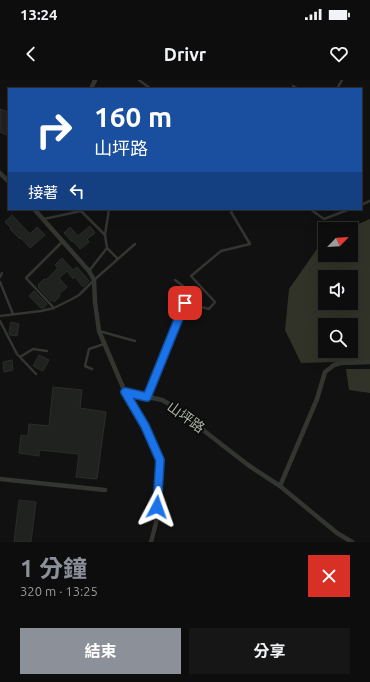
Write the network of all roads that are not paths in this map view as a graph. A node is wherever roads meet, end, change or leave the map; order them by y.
1 (139, 80) edge
2 (293, 86) dead end
3 (149, 88) edge
4 (297, 88) edge
5 (0, 173) edge
6 (8, 181) edge
7 (35, 210) edge
8 (43, 210) edge
9 (109, 210) edge
10 (233, 210) edge
11 (311, 210) edge
12 (347, 210) edge
13 (42, 217) junction
14 (105, 235) junction
15 (62, 241) junction
16 (135, 244) dead end
17 (107, 248) junction
18 (118, 260) junction
19 (89, 271) junction
20 (2, 273) dead end
21 (0, 277) edge
22 (94, 280) junction
23 (175, 280) dead end
24 (0, 282) edge
25 (185, 303) junction
26 (54, 308) junction
27 (13, 314) junction
28 (0, 316) edge
29 (0, 322) edge
30 (100, 331) junction
31 (135, 341) dead end
32 (105, 344) junction
33 (47, 351) dead end
34 (20, 357) junction
35 (370, 362) edge
36 (92, 369) dead end
37 (36, 374) dead end
38 (125, 392) junction
39 (147, 397) junction
40 (0, 479) edge
41 (280, 486) junction
42 (106, 490) dead end
43 (151, 542) edge
44 (352, 542) edge

1 - 3 lane
2 - 4 lane
5 - 6 street
7 - 13 street
8 - 13 street
9 - 14 lane
10 - 25 lane
11 - 12 lane
13 - 14 lane
13 - 15 street
14 - 17 lane
15 - 19 street
15 - 26 lane
16 - 18 lane
17 - 18 lane
17 - 19 lane
18 - 22 lane
19 - 22 street
20 - 21 lane
22 - 26 lane
22 - 30 street
23 - 25 lane
24 - 27 lane
25 - 39 lane
26 - 27 lane
27 - 28 lane
29 - 34 lane
30 - 31 lane
30 - 32 street
32 - 36 lane
32 - 38 street
33 - 34 lane
34 - 37 lane
35 - 41 street
38 - 39 street, 山坪路
38 - 43 street
39 - 41 street, 山坪路
40 - 42 street
41 - 44 street, 山坪路

